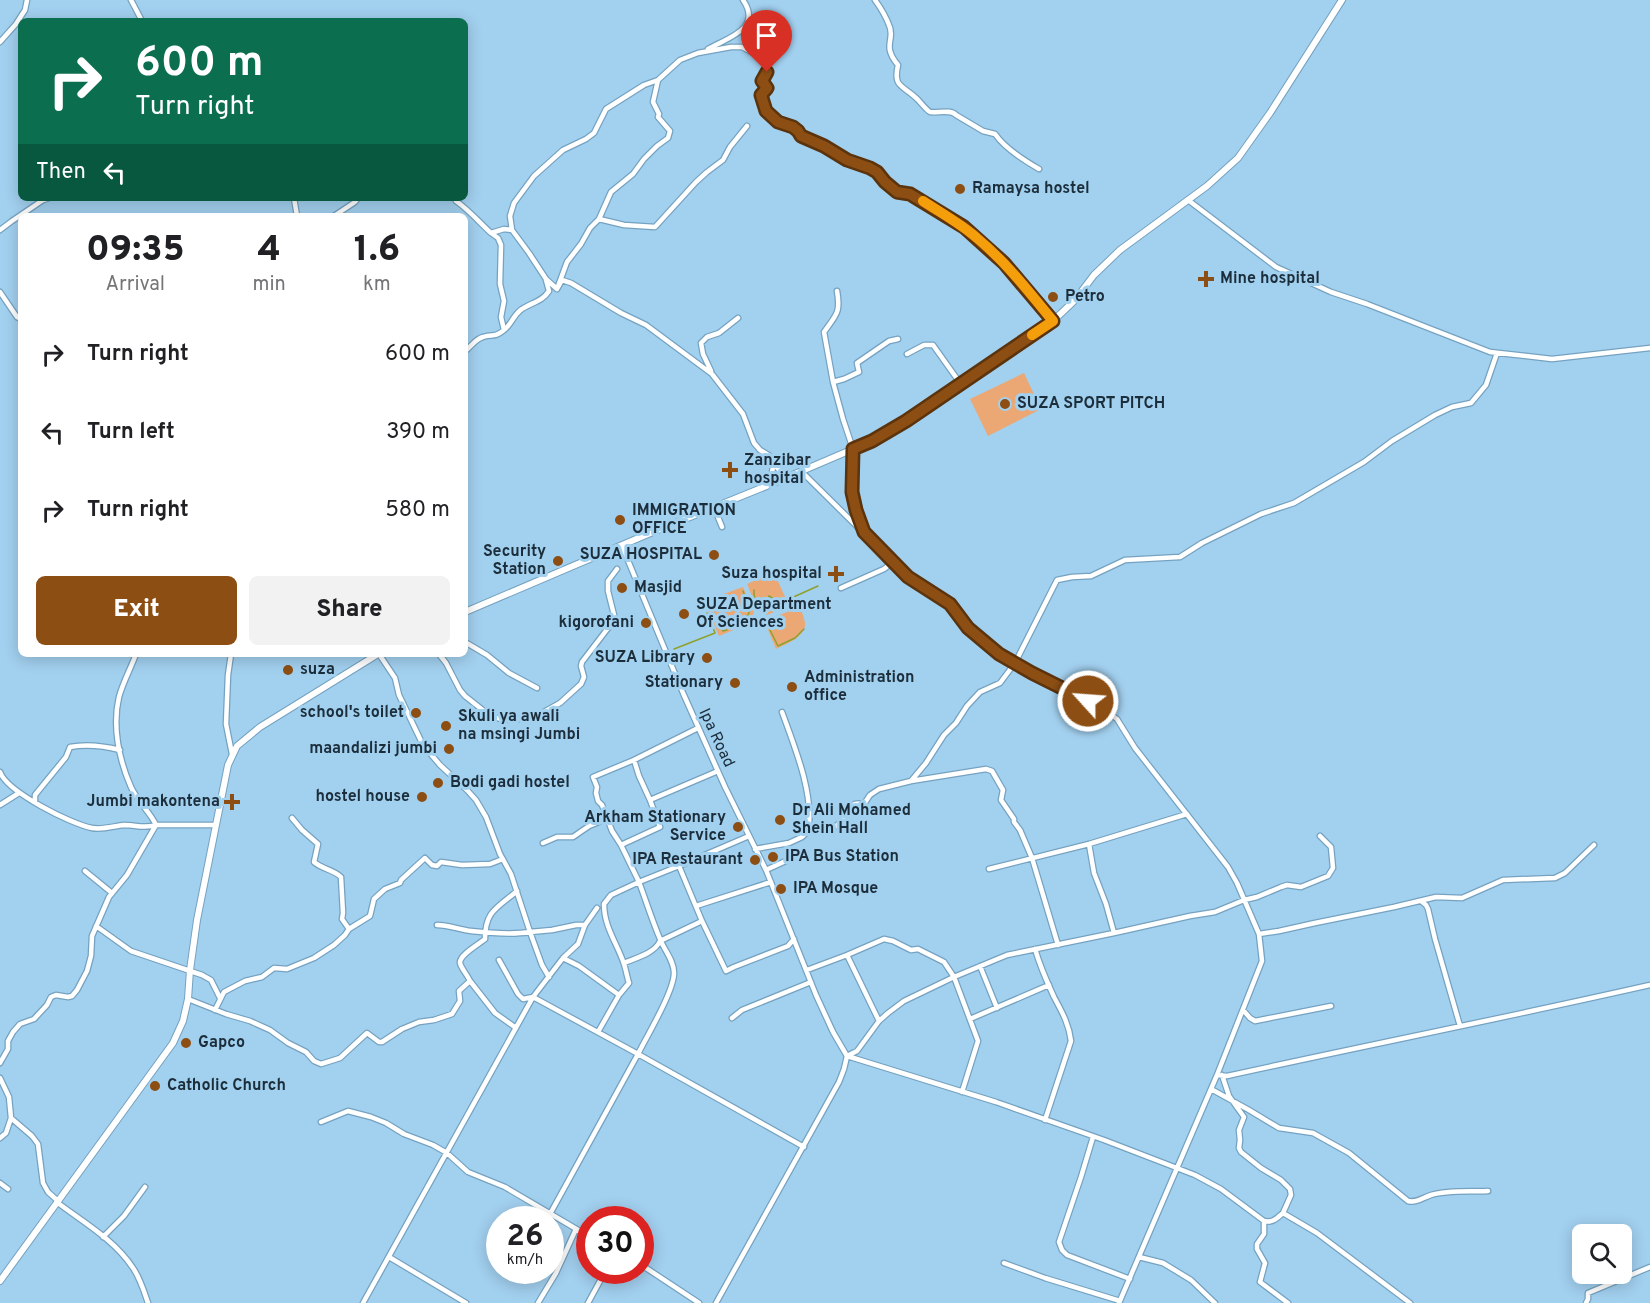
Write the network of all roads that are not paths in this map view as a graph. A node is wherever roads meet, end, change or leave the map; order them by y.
1 (27, 0) edge
2 (131, 0) edge
3 (743, 0) edge
4 (875, 0) edge
5 (1342, 0) edge
6 (20, 18) edge
7 (140, 18) edge
8 (18, 21) edge
9 (0, 42) edge
10 (706, 51) junction
11 (658, 80) junction
12 (747, 126) dead end
13 (1039, 169) dead end
14 (1188, 200) junction
15 (41, 201) edge
16 (354, 201) edge
17 (456, 201) edge
18 (23, 213) edge
19 (339, 213) edge
20 (18, 216) edge
21 (599, 219) junction
22 (0, 230) edge
23 (512, 230) junction
24 (491, 233) junction
25 (546, 279) junction
26 (557, 289) junction
27 (837, 291) dead end
28 (0, 292) edge
29 (18, 318) edge
30 (738, 318) dead end
31 (1053, 321) junction
32 (504, 330) junction
33 (898, 339) dead end
34 (468, 348) edge
35 (1650, 348) edge
36 (1497, 353) junction
37 (907, 354) dead end
38 (712, 374) junction
39 (833, 381) junction
40 (960, 383) junction
41 (853, 449) junction
42 (774, 463) junction
43 (801, 472) junction
44 (786, 478) junction
45 (769, 485) junction
46 (714, 507) junction
47 (722, 527) dead end
48 (864, 532) junction
49 (622, 546) junction
50 (893, 562) junction
51 (617, 569) dead end
52 (842, 588) dead end
53 (468, 611) edge
54 (468, 644) edge
55 (135, 657) edge
56 (231, 657) edge
57 (373, 657) edge
58 (380, 657) edge
59 (441, 657) edge
60 (1015, 663) junction
61 (537, 688) dead end
62 (782, 712) dead end
63 (698, 728) junction
64 (120, 750) junction
65 (232, 754) junction
66 (634, 760) junction
67 (718, 771) junction
68 (0, 772) edge
69 (910, 781) junction
70 (19, 793) junction
71 (650, 800) junction
72 (35, 802) junction
73 (0, 805) edge
74 (1187, 814) junction
75 (292, 818) dead end
76 (606, 819) junction
77 (156, 825) junction
78 (215, 825) junction
79 (808, 831) junction
80 (749, 836) junction
81 (1320, 836) dead end
82 (543, 843) dead end
83 (1089, 844) junction
84 (621, 845) junction
85 (1594, 845) dead end
86 (755, 849) junction
87 (801, 854) dead end
88 (1032, 858) junction
89 (503, 859) junction
90 (679, 866) junction
91 (989, 869) dead end
92 (766, 870) junction
93 (85, 871) dead end
94 (639, 882) junction
95 (771, 882) junction
96 (517, 891) junction
97 (111, 893) junction
98 (1244, 900) junction
99 (1421, 900) junction
100 (696, 906) junction
101 (597, 908) dead end
102 (702, 921) junction
103 (437, 925) dead end
104 (585, 925) junction
105 (96, 926) junction
106 (349, 929) junction
107 (485, 931) junction
108 (530, 932) junction
109 (1114, 933) junction
110 (1259, 934) junction
111 (794, 939) junction
112 (660, 941) junction
113 (1058, 945) junction
114 (1035, 950) junction
115 (847, 955) junction
116 (563, 958) junction
117 (499, 960) dead end
118 (624, 963) junction
119 (980, 966) junction
120 (190, 970) junction
121 (807, 970) junction
122 (549, 977) junction
123 (954, 977) junction
124 (470, 981) junction
125 (811, 982) junction
126 (1049, 985) junction
127 (1650, 985) edge
128 (620, 995) junction
129 (533, 997) junction
130 (220, 998) junction
131 (188, 999) junction
132 (1331, 1006) dead end
133 (997, 1008) junction
134 (215, 1010) junction
135 (1243, 1010) junction
136 (732, 1018) dead end
137 (970, 1019) junction
138 (879, 1021) junction
139 (1460, 1026) junction
140 (516, 1028) junction
141 (598, 1032) junction
142 (638, 1054) junction
143 (847, 1056) junction
144 (0, 1063) edge
145 (1219, 1075) junction
146 (0, 1078) edge
147 (1211, 1089) junction
148 (962, 1092) junction
149 (1234, 1103) junction
150 (11, 1118) junction
151 (1045, 1120) junction
152 (321, 1122) dead end
153 (1093, 1137) junction
154 (0, 1138) edge
155 (804, 1147) junction
156 (447, 1153) junction
157 (1178, 1168) junction
158 (0, 1183) edge
159 (145, 1187) dead end
160 (8, 1189) dead end
161 (1488, 1191) dead end
162 (58, 1202) junction
163 (536, 1206) edge
164 (554, 1206) edge
165 (1283, 1213) junction
166 (1264, 1221) junction
167 (564, 1222) edge
168 (576, 1229) joint
169 (103, 1237) junction
170 (389, 1257) junction
171 (1139, 1257) junction
172 (1004, 1263) dead end
173 (1650, 1267) edge
174 (654, 1273) edge
175 (1130, 1279) junction
176 (0, 1281) edge
177 (598, 1284) edge
178 (1120, 1302) edge
179 (147, 1303) edge
180 (363, 1303) edge
181 (466, 1303) edge
182 (538, 1303) edge
183 (588, 1303) edge
184 (699, 1303) edge
185 (716, 1303) edge
186 (1215, 1303) edge
187 (1288, 1303) edge
188 (1410, 1303) edge
189 (1586, 1303) edge

1 - 6 street
2 - 7 street
3 - 10 street
4 - 13 street
5 - 14 main road
8 - 9 street
10 - 11 street
10 - 31 street
11 - 21 street
11 - 23 street
12 - 21 street
14 - 31 main road
14 - 36 street
15 - 18 street
16 - 19 street
17 - 24 street
20 - 22 street
21 - 26 street
23 - 24 street
23 - 25 street
24 - 32 street
25 - 26 street
25 - 32 street
26 - 38 street
27 - 39 street
28 - 29 street
30 - 38 street
31 - 40 main road
32 - 34 street
33 - 39 street
35 - 36 street
36 - 60 street
37 - 40 street
38 - 42 street
39 - 41 street
40 - 41 main road
41 - 43 main road
41 - 48 street
42 - 44 street
42 - 45 street
43 - 44 main road
43 - 48 street
44 - 45 main road
45 - 46 main road
46 - 47 street
46 - 49 main road
48 - 50 street
49 - 53 main road
49 - 63 street, Ipa Road
50 - 52 street
50 - 60 street
51 - 59 street
54 - 61 street
55 - 64 street
56 - 65 street
57 - 65 main road
58 - 89 street
60 - 69 street
60 - 74 street
62 - 79 street
63 - 66 street
63 - 67 street, Ipa Road
64 - 72 street
64 - 77 street
65 - 78 main road
66 - 71 street
66 - 76 street
67 - 71 street
67 - 80 street, Ipa Road
68 - 70 street
69 - 79 street
69 - 88 street
70 - 72 street
70 - 73 street
71 - 84 street
72 - 77 street
74 - 83 street
74 - 98 street
75 - 106 street
76 - 82 street
76 - 84 street
77 - 78 street
77 - 97 street
78 - 120 main road
79 - 86 street
80 - 86 street, Ipa Road
80 - 90 street
81 - 98 street
83 - 88 street
83 - 109 street
84 - 94 street
85 - 99 street
86 - 92 street, Ipa Road
87 - 92 street
88 - 91 street
88 - 113 street
89 - 96 street
89 - 106 street
90 - 94 street
90 - 100 street
92 - 95 street, Ipa Road
93 - 97 street
94 - 112 street
94 - 118 street
95 - 100 street
95 - 111 street, Ipa Road
96 - 107 street
96 - 108 street
97 - 105 street
98 - 109 street
98 - 110 street
99 - 110 street
99 - 139 street
100 - 102 street
101 - 104 street
102 - 111 street
102 - 112 street
103 - 107 street
104 - 108 street
104 - 116 street
105 - 120 street
105 - 144 street
106 - 130 street
107 - 108 street
107 - 124 street
108 - 122 street
109 - 113 street
110 - 135 street
111 - 121 street, Ipa Road
112 - 118 street
112 - 142 street
113 - 114 street
114 - 119 street
114 - 126 street
115 - 121 street
115 - 123 street
115 - 138 street
116 - 122 street
116 - 128 street
117 - 129 street
118 - 128 street
119 - 123 street
119 - 133 street
120 - 130 street
120 - 131 main road
121 - 125 street, Ipa Road
122 - 129 street
123 - 137 street
123 - 138 street
124 - 134 street
124 - 140 street
125 - 136 street
125 - 143 street, Ipa Road
126 - 133 street
126 - 151 street
127 - 139 street
128 - 141 street
129 - 140 street
129 - 141 street
130 - 134 street
131 - 134 street
131 - 162 main road
132 - 135 street
133 - 137 street
135 - 145 street
137 - 148 street
138 - 143 street
139 - 145 street
140 - 156 street
141 - 142 street
142 - 155 street
142 - 164 street
143 - 148 street
143 - 155 street
145 - 147 street
145 - 149 street
146 - 150 street
147 - 149 street
147 - 157 street
148 - 151 street
149 - 161 street
149 - 165 street
150 - 154 street
150 - 162 street
151 - 153 street
152 - 156 street
153 - 157 street
153 - 175 street
155 - 185 street
156 - 163 street
156 - 170 street
157 - 166 street
157 - 171 street
158 - 160 street
159 - 169 street
162 - 169 street
162 - 176 main road
165 - 166 street
165 - 188 street
166 - 187 street
167 - 168 street
168 - 182 street
169 - 179 street
170 - 180 street
170 - 181 street
171 - 175 street
171 - 186 street
172 - 178 street
173 - 189 street
174 - 184 street
175 - 178 street
177 - 183 street

